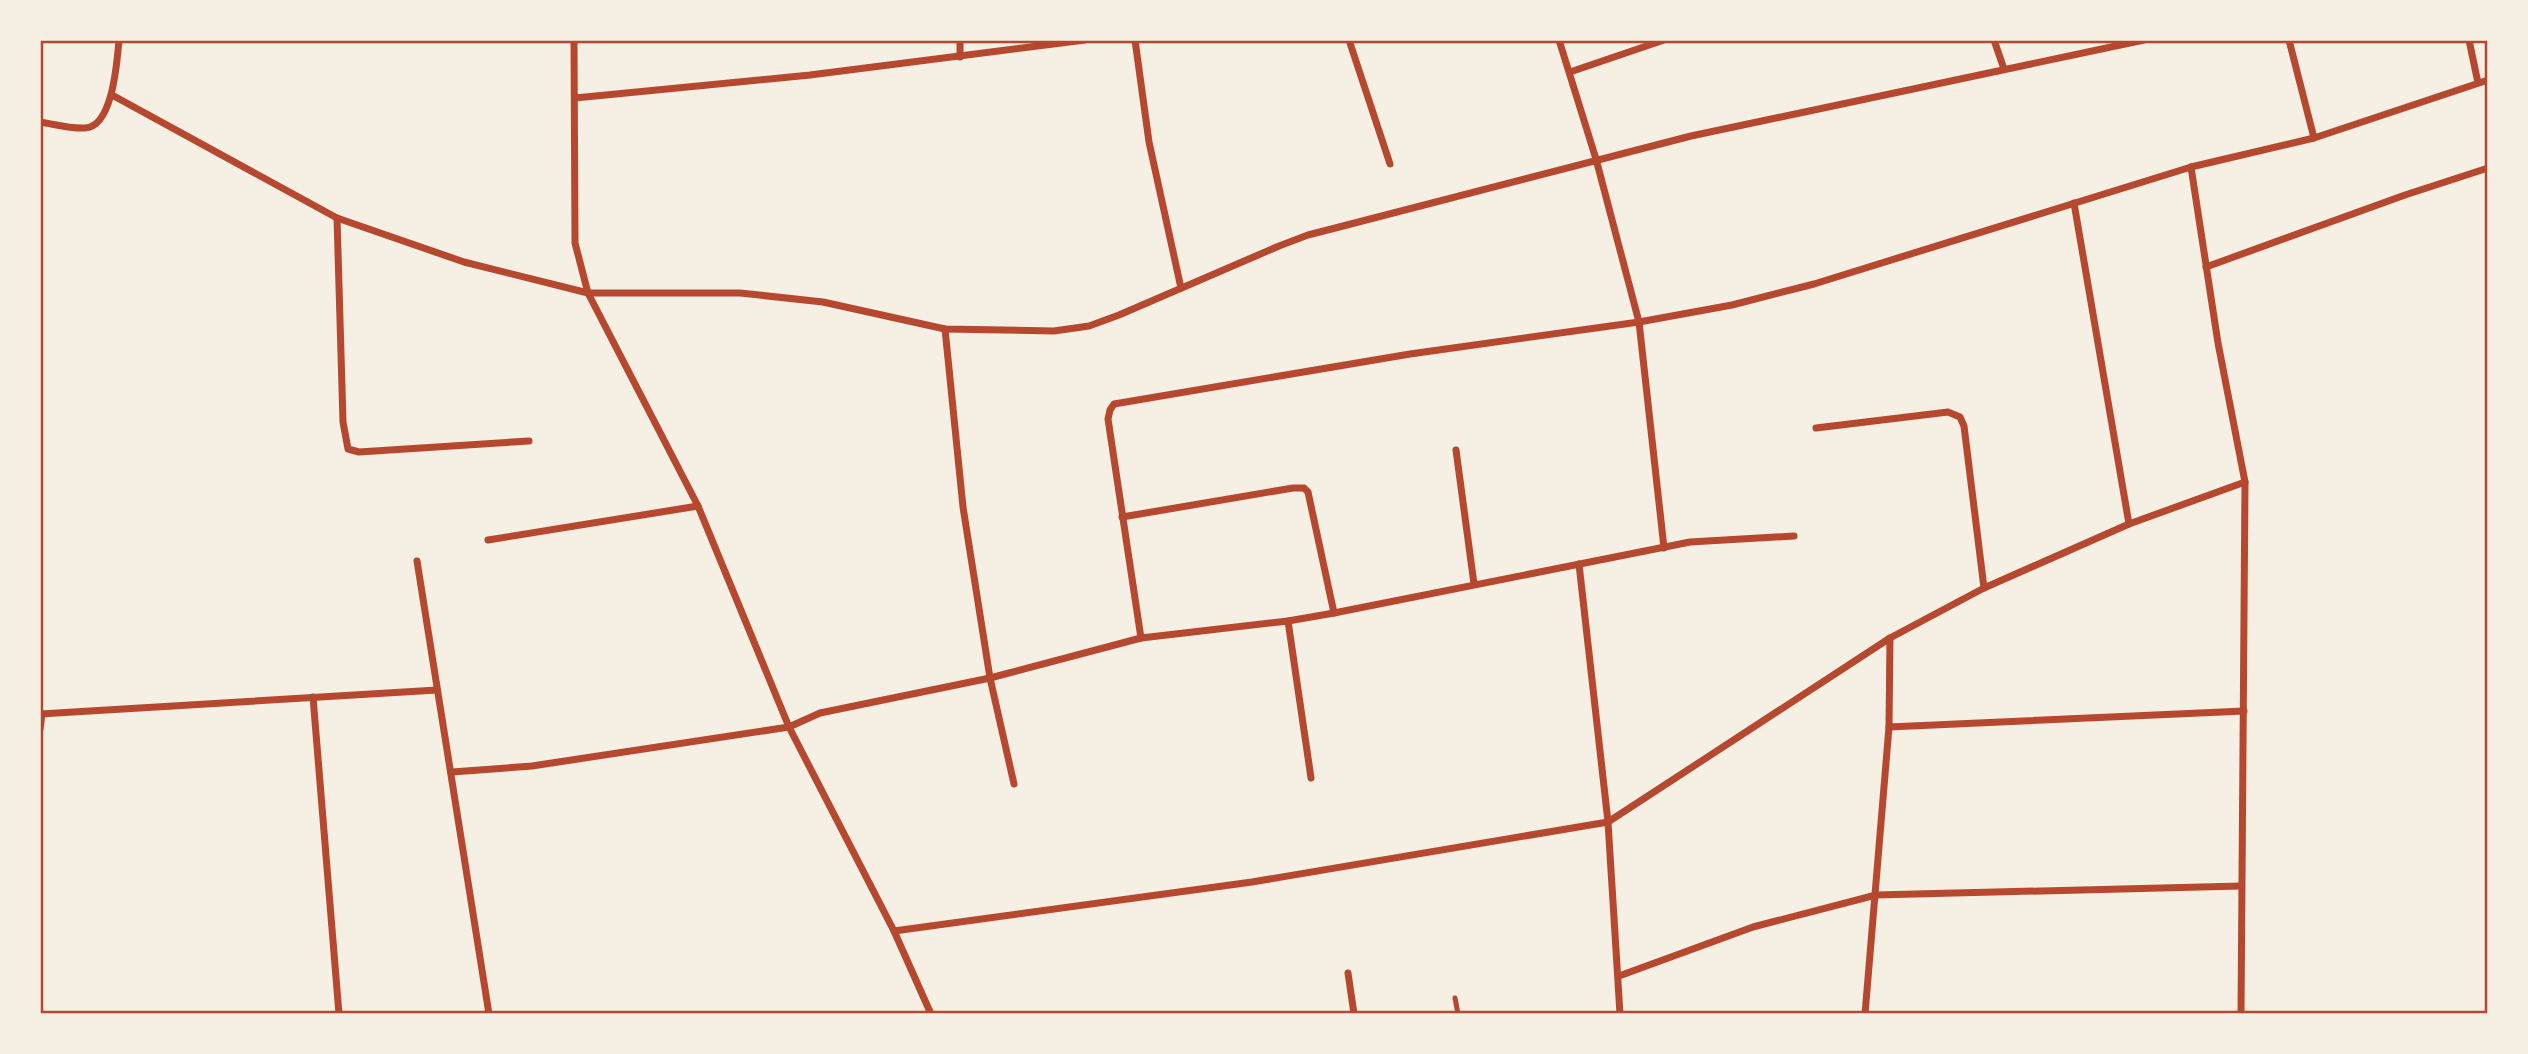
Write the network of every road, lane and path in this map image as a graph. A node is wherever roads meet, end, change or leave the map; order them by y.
1 (119, 40) edge
2 (575, 40) edge
3 (960, 40) edge
4 (1085, 40) edge
5 (1135, 40) edge
6 (1349, 40) edge
7 (1559, 40) edge
8 (1664, 40) edge
9 (1994, 40) edge
10 (2144, 40) edge
11 (2289, 40) edge
12 (2469, 40) edge
13 (960, 57) junction
14 (2004, 69) junction
15 (1570, 72) junction
16 (2488, 80) edge
17 (2478, 83) junction
18 (112, 95) junction
19 (575, 98) junction
20 (40, 122) edge
21 (2314, 138) junction
22 (1596, 159) junction
23 (1390, 164) dead end
24 (2191, 167) junction
25 (2488, 168) edge
26 (2074, 203) junction
27 (337, 218) junction
28 (2206, 267) junction
29 (1181, 288) junction
30 (588, 293) junction
31 (1639, 322) junction
32 (945, 329) junction
33 (1816, 428) dead end
34 (529, 441) dead end
35 (1456, 450) dead end
36 (2245, 482) junction
37 (698, 506) junction
38 (1122, 517) junction
39 (2129, 524) junction
40 (1794, 536) dead end
41 (488, 540) dead end
42 (1664, 548) junction
43 (417, 561) dead end
44 (1579, 564) junction
45 (1474, 584) junction
46 (1984, 588) junction
47 (1334, 613) junction
48 (1288, 621) junction
49 (1141, 638) junction
50 (1890, 638) junction
51 (990, 678) junction
52 (437, 690) junction
53 (313, 697) junction
54 (2244, 711) junction
55 (41, 714) edge
56 (789, 727) junction
57 (1889, 727) junction
58 (40, 729) edge
59 (452, 772) junction
60 (1311, 778) dead end
61 (1014, 784) dead end
62 (1608, 822) junction
63 (2241, 886) junction
64 (1876, 895) junction
65 (894, 931) junction
66 (1348, 973) dead end
67 (1619, 976) junction
68 (1455, 998) dead end
69 (339, 1014) edge
70 (489, 1014) edge
71 (931, 1014) edge
72 (1354, 1014) edge
73 (1458, 1014) edge
74 (1620, 1014) edge
75 (1865, 1014) edge
76 (2241, 1014) edge

1 - 18 street
2 - 19 street
3 - 13 street
4 - 13 street
5 - 29 street
6 - 23 street
7 - 15 street
8 - 15 street
9 - 14 street
10 - 14 street
11 - 21 street
12 - 17 street
13 - 19 street
14 - 22 street
15 - 22 street
16 - 17 street
17 - 21 street
18 - 20 street
18 - 27 street
19 - 30 street
21 - 24 street
22 - 29 street
22 - 31 street
24 - 26 street
24 - 28 street
25 - 28 street
26 - 31 street
26 - 39 street
27 - 30 street
27 - 34 street
28 - 36 street
29 - 32 street
30 - 32 street
30 - 37 street
31 - 38 street
31 - 42 street
32 - 51 street
33 - 46 street
35 - 45 street
36 - 39 street
36 - 54 street
37 - 41 street
37 - 56 street
38 - 47 street
38 - 49 street
39 - 46 street
40 - 42 street
42 - 44 street
43 - 52 street
44 - 45 street
44 - 62 street
45 - 47 street
46 - 50 street
47 - 48 street
48 - 49 street
48 - 60 street
49 - 51 street
50 - 57 street
50 - 62 street
51 - 56 street
51 - 61 street
52 - 53 street
52 - 59 street
53 - 55 street
53 - 69 street
54 - 57 street
54 - 63 street
55 - 58 street
56 - 59 street
56 - 65 street
57 - 64 street
59 - 70 street
62 - 65 street
62 - 67 street
63 - 64 street
63 - 76 street
64 - 67 street
64 - 75 street
65 - 71 street
66 - 72 street
67 - 74 street
68 - 73 lane

